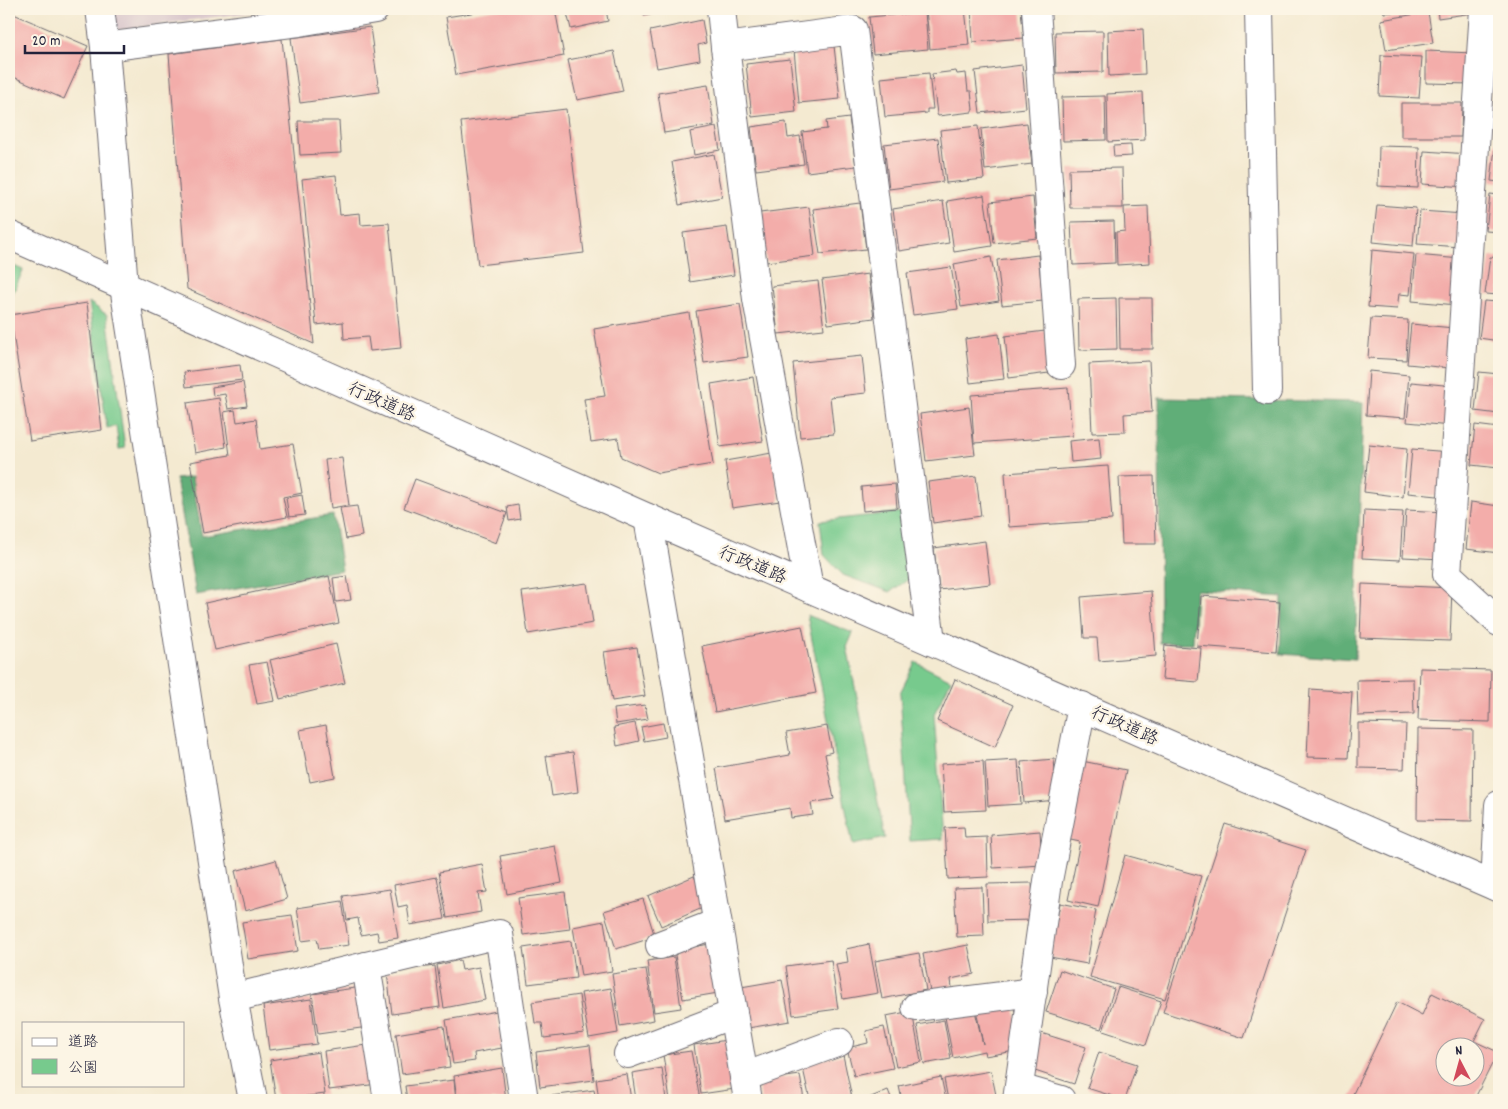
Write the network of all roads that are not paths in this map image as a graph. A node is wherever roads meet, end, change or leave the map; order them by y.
1 (100, 9) edge
2 (375, 9) edge
3 (721, 9) edge
4 (1036, 9) edge
5 (1259, 9) edge
6 (1484, 9) edge
7 (298, 16) edge
8 (105, 46) junction
9 (725, 47) junction
10 (9, 235) edge
11 (124, 286) junction
12 (1061, 365) dead end
13 (1267, 392) dead end
14 (648, 518) junction
15 (809, 588) junction
16 (1499, 622) edge
17 (931, 641) junction
18 (1082, 706) junction
19 (1499, 805) edge
20 (1497, 887) edge
21 (717, 923) junction
22 (660, 944) dead end
23 (366, 966) junction
24 (1033, 992) junction
25 (233, 998) junction
26 (916, 1007) dead end
27 (733, 1014) junction
28 (839, 1042) dead end
29 (628, 1054) dead end
30 (746, 1089) edge
31 (1018, 1094) edge
32 (253, 1100) edge
33 (388, 1100) edge
34 (524, 1100) edge
35 (1061, 1100) edge

1 - 8 main road
2 - 7 main road
3 - 9 main road
4 - 12 main road
5 - 13 main road
6 - 16 main road
7 - 8 main road
8 - 11 main road
9 - 15 main road
9 - 17 main road
10 - 11 main road, 行政道路
11 - 14 main road, 行政道路
11 - 25 main road
14 - 15 main road, 行政道路
14 - 21 main road
15 - 17 main road, 行政道路
17 - 18 main road, 行政道路
18 - 20 main road, 行政道路
18 - 24 main road
19 - 20 main road
21 - 22 main road
21 - 27 main road
23 - 25 main road
23 - 33 main road
23 - 34 main road
24 - 26 main road
24 - 31 main road
25 - 32 main road
27 - 29 main road
27 - 30 main road
28 - 30 main road
31 - 35 main road

